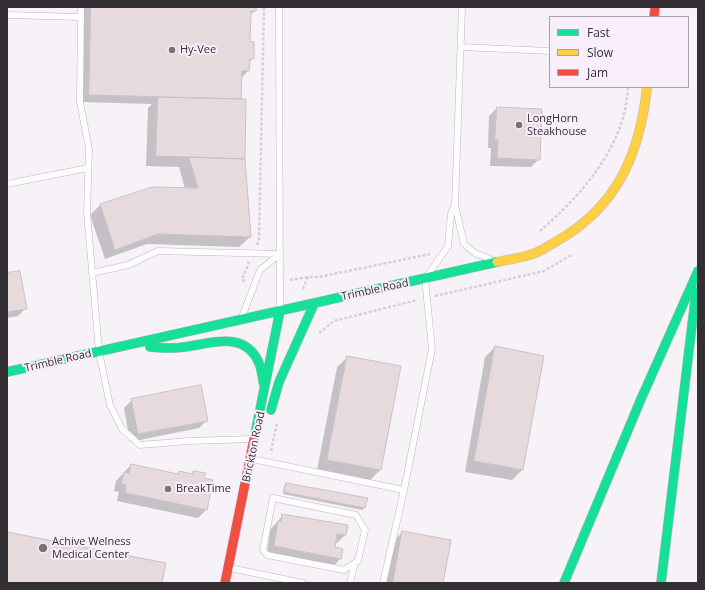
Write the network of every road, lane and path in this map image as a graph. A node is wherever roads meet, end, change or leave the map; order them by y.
1 (81, 7) edge
2 (264, 7) edge
3 (279, 7) edge
4 (462, 7) edge
5 (7, 14) edge
6 (81, 17) junction
7 (461, 47) junction
8 (549, 51) edge
9 (628, 88) edge
10 (647, 88) edge
11 (88, 168) junction
12 (7, 184) edge
13 (455, 205) junction
14 (539, 232) dead end
15 (447, 248) junction
16 (252, 253) junction
17 (280, 254) junction
18 (573, 254) dead end
19 (499, 262) junction
20 (698, 272) edge
21 (92, 273) junction
22 (425, 279) junction
23 (280, 281) junction
24 (255, 283) junction
25 (427, 298) junction
26 (314, 304) junction
27 (280, 311) junction
28 (241, 320) junction
29 (318, 334) dead end
30 (128, 345) junction
31 (99, 352) junction
32 (7, 372) edge
33 (265, 391) junction
34 (279, 417) dead end
35 (256, 435) junction
36 (270, 451) dead end
37 (252, 459) junction
38 (404, 490) junction
39 (355, 563) junction
40 (228, 567) junction
41 (225, 583) edge
42 (303, 583) edge
43 (350, 583) edge
44 (383, 583) edge
45 (564, 583) edge
46 (661, 583) edge

1 - 6 lane
2 - 16 path
3 - 17 lane
4 - 7 lane
5 - 6 lane
6 - 11 lane
7 - 8 lane
7 - 13 lane
9 - 14 path
10 - 19 main road, Trimble Road
11 - 12 lane
11 - 21 lane
13 - 15 lane
13 - 19 lane
15 - 22 lane
15 - 23 path
16 - 17 lane
16 - 21 lane
16 - 24 path
17 - 23 lane
17 - 24 lane
18 - 25 path
19 - 22 main road, Trimble Road
20 - 45 main road
20 - 46 main road
21 - 31 lane
22 - 25 lane
22 - 26 main road, Trimble Road
23 - 27 lane
24 - 28 lane
25 - 29 path
25 - 38 lane
26 - 27 main road, Trimble Road
26 - 35 main road
27 - 28 main road, Trimble Road
27 - 33 main road, Brickton Road
28 - 30 main road, Trimble Road
30 - 31 main road, Trimble Road
30 - 33 main road
31 - 32 main road, Trimble Road
31 - 35 lane
33 - 35 main road, Brickton Road
34 - 36 path
35 - 37 main road, Brickton Road
37 - 38 lane
37 - 40 main road, Brickton Road
38 - 44 lane
39 - 39 lane
39 - 43 lane
40 - 41 main road, Brickton Road
40 - 42 lane

